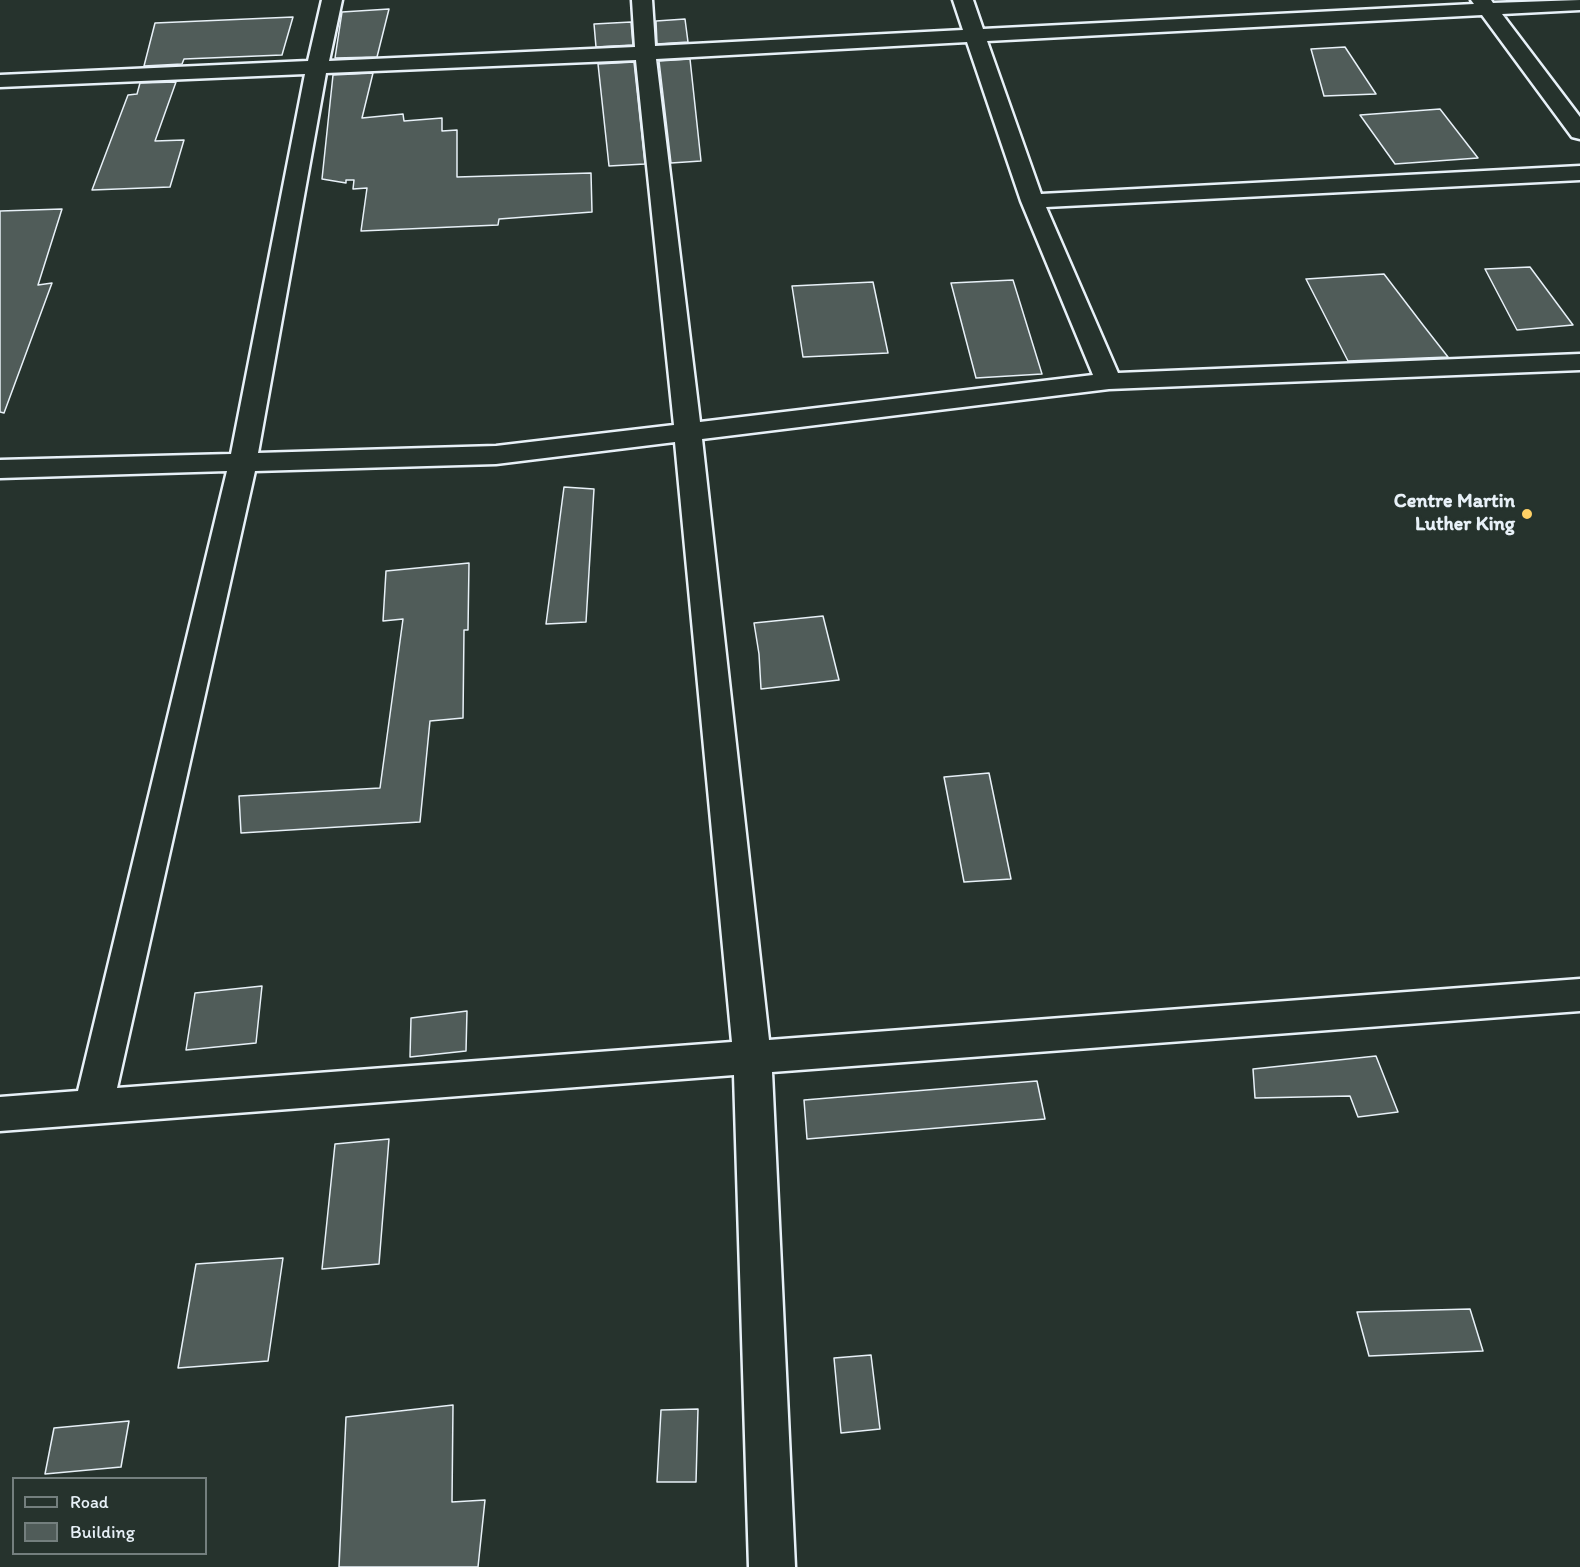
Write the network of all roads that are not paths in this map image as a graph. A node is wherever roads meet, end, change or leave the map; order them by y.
1 (332, 0) edge
2 (642, 0) edge
3 (963, 0) edge
4 (1484, 4) edge
5 (1580, 4) edge
6 (1168, 8) dead end
7 (1180, 25) junction
8 (975, 35) junction
9 (645, 53) junction
10 (317, 67) junction
11 (0, 81) edge
12 (1580, 132) edge
13 (1580, 174) edge
14 (1032, 201) junction
15 (1580, 362) edge
16 (1109, 381) junction
17 (688, 432) junction
18 (243, 462) junction
19 (0, 469) edge
20 (1580, 995) edge
21 (752, 1057) junction
22 (93, 1107) junction
23 (0, 1113) edge
24 (772, 1567) edge

1 - 10 street
2 - 9 street
3 - 8 street
4 - 5 street
4 - 7 street
4 - 12 street
6 - 7 street
7 - 8 street
8 - 9 street
8 - 14 street
9 - 10 street
9 - 17 street
10 - 11 street
10 - 18 street
13 - 14 street
14 - 16 street
15 - 16 street
16 - 17 street
17 - 18 street
17 - 21 street
18 - 19 street
18 - 22 street
20 - 21 street
21 - 22 street
21 - 24 street
22 - 23 street

